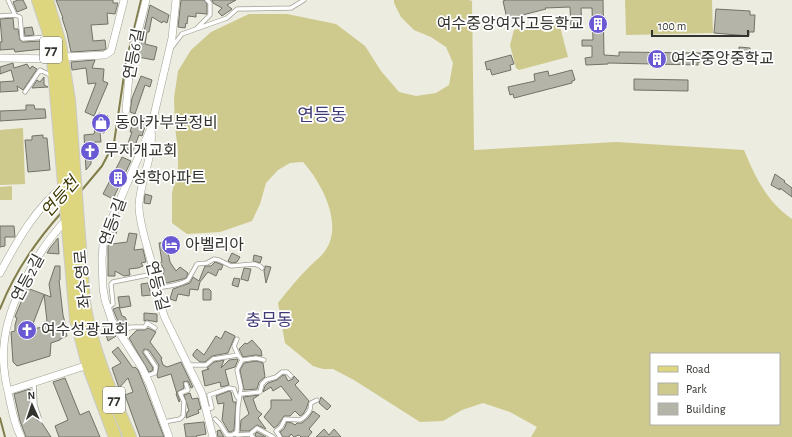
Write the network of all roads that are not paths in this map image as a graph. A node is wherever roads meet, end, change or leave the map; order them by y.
1 (8, 0) edge
2 (38, 0) edge
3 (47, 0) edge
4 (124, 0) edge
5 (146, 0) edge
6 (176, 0) edge
7 (206, 0) edge
8 (304, 0) edge
9 (0, 16) edge
10 (15, 16) junction
11 (196, 29) junction
12 (49, 36) junction
13 (169, 50) junction
14 (0, 58) edge
15 (58, 58) junction
16 (55, 77) junction
17 (25, 92) dead end
18 (126, 110) dead end
19 (151, 128) junction
20 (75, 178) junction
21 (64, 186) junction
22 (67, 219) junction
23 (262, 268) dead end
24 (0, 273) edge
25 (157, 287) junction
26 (108, 308) junction
27 (81, 319) junction
28 (155, 328) dead end
29 (118, 332) junction
30 (237, 339) dead end
31 (146, 352) dead end
32 (238, 354) junction
33 (242, 360) junction
34 (264, 360) dead end
35 (88, 365) junction
36 (188, 365) junction
37 (146, 376) junction
38 (291, 376) dead end
39 (34, 383) junction
40 (186, 384) dead end
41 (8, 391) junction
42 (240, 394) junction
43 (239, 399) junction
44 (317, 400) dead end
45 (207, 409) junction
46 (39, 417) dead end
47 (215, 419) dead end
48 (164, 422) junction
49 (235, 434) junction
50 (225, 435) edge
51 (252, 436) edge
52 (21, 437) edge
53 (115, 437) edge
54 (130, 437) edge
55 (169, 437) edge
56 (213, 437) edge
57 (273, 437) edge
58 (280, 437) edge

1 - 10 lane
2 - 12 main road, 77
3 - 15 main road, 77
4 - 15 street, 연등6길
5 - 18 street, 연등6길
6 - 13 street, 연등1길
7 - 11 lane
8 - 11 lane
9 - 10 lane
10 - 12 lane
11 - 13 lane
12 - 15 main road, 77
13 - 19 street, 연등1길
14 - 15 street, 연등6길
15 - 16 main road, 77
15 - 20 main road, 77
16 - 17 lane
16 - 21 main road, 77
19 - 25 street, 연등3길
19 - 26 street, 연등1길
20 - 21 street
20 - 27 main road, 좌수영로 / 77
21 - 22 main road, 좌수영로
21 - 24 street
22 - 27 main road, 좌수영로 / 77
22 - 41 street, 연등2길
23 - 25 lane
25 - 26 lane
25 - 36 street, 연등3길
26 - 29 street, 연등1길
27 - 35 main road, 좌수영로 / 77
27 - 54 main road, 좌수영로 / 77
28 - 29 lane
29 - 37 street, 연등1길
30 - 32 lane
31 - 37 lane
32 - 33 lane
32 - 36 lane
33 - 34 lane
33 - 42 lane
35 - 39 street
35 - 53 main road, 좌수영로 / 77
36 - 45 street, 연등3길
37 - 48 street, 연등1길
38 - 42 lane
39 - 41 street
39 - 46 lane
40 - 48 lane
41 - 52 street, 연등2길
42 - 43 lane
43 - 45 lane
43 - 49 lane
44 - 58 lane
45 - 56 street, 연등3길
47 - 50 lane
48 - 55 street, 연등1길
49 - 50 lane
49 - 51 lane
51 - 57 lane

